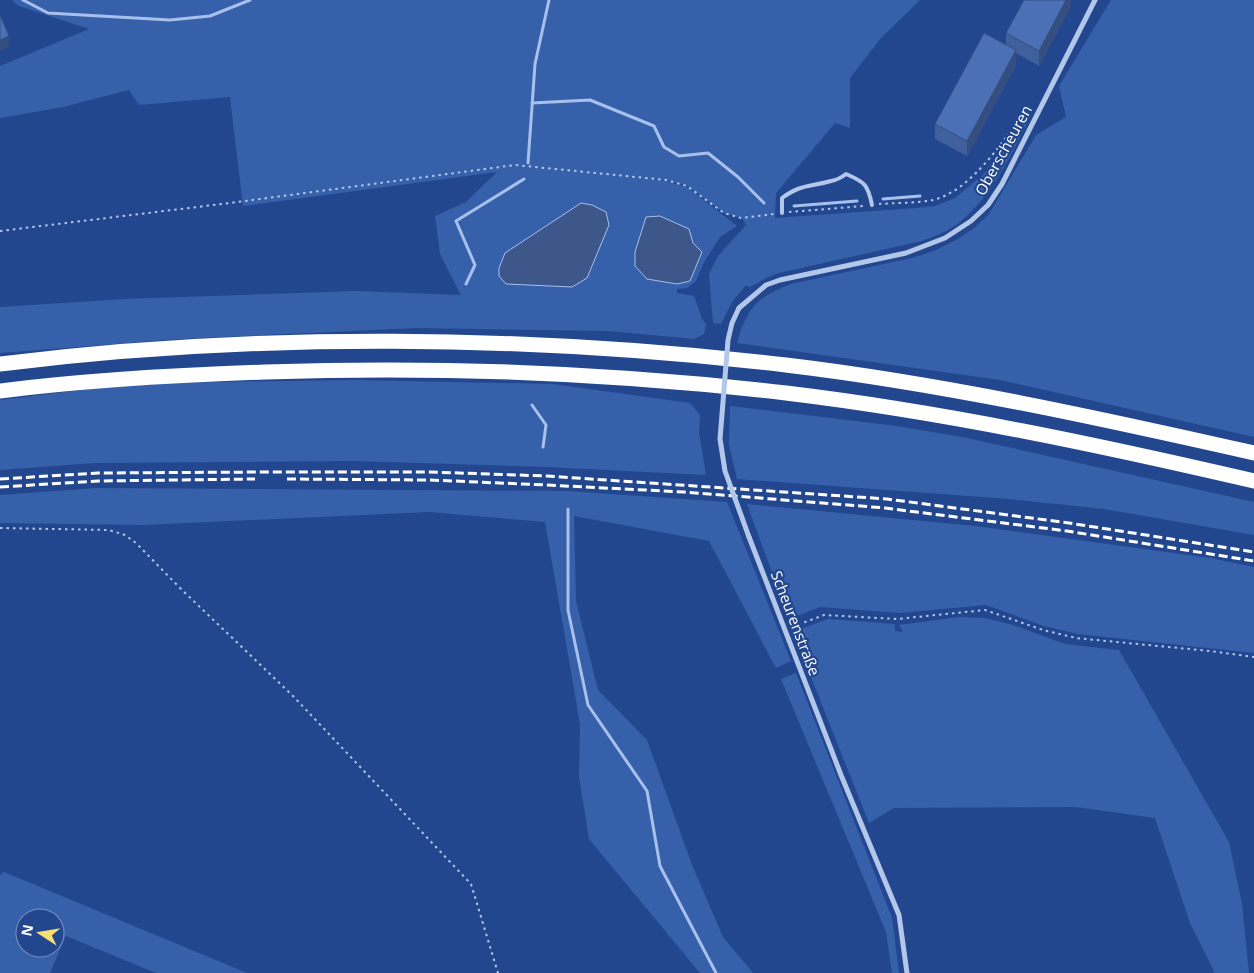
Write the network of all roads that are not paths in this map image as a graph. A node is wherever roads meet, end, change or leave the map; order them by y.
1 (1095, 0) edge
2 (872, 205) road end
3 (782, 213) road end
4 (766, 285) joint
5 (0, 364) edge
6 (0, 391) edge
7 (1254, 453) edge
8 (1254, 481) edge
9 (907, 973) edge

1 - 4 street, Oberscheuren
2 - 3 lane
4 - 9 street, Scheurenstraße, bridge
5 - 7 highway
6 - 8 highway

